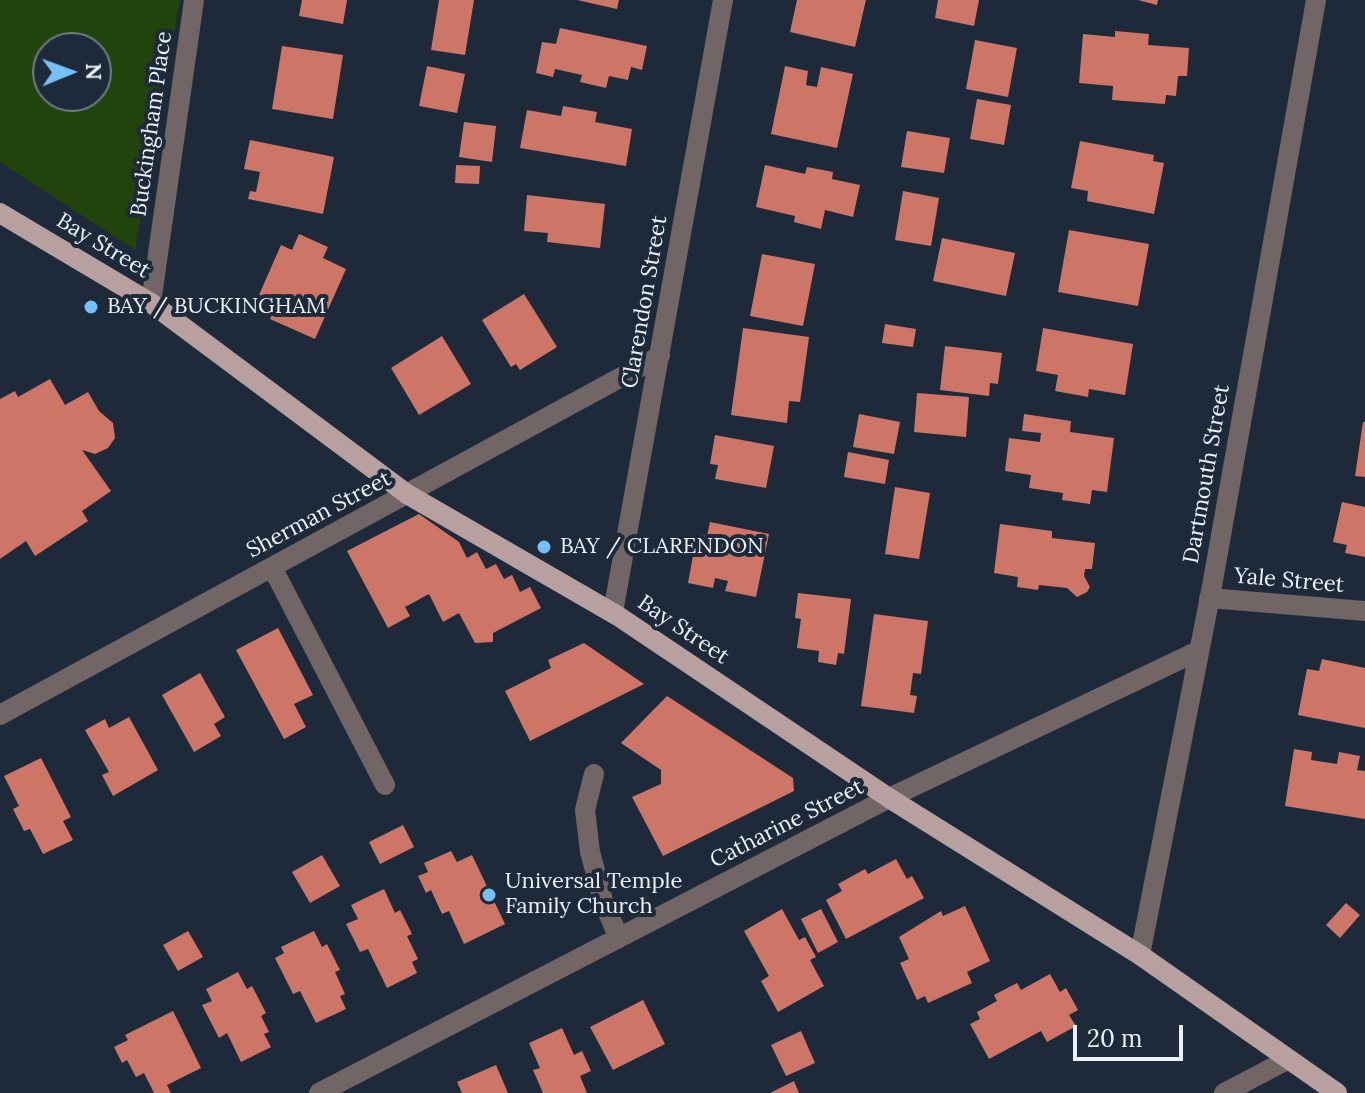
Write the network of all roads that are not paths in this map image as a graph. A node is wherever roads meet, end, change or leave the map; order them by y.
1 (194, 0) edge
2 (723, 0) edge
3 (1316, 0) edge
4 (0, 213) edge
5 (151, 303) junction
6 (660, 356) junction
7 (407, 494) junction
8 (272, 567) junction
9 (1209, 598) junction
10 (1365, 611) edge
11 (613, 612) junction
12 (1198, 651) junction
13 (0, 715) edge
14 (594, 774) dead end
15 (385, 785) dead end
16 (889, 798) junction
17 (619, 938) junction
18 (1140, 955) junction
19 (1287, 1060) junction
20 (319, 1093) edge
21 (1224, 1093) edge
22 (1337, 1093) edge

1 - 5 street, Buckingham Place
2 - 6 street, Clarendon Street
3 - 9 street, Dartmouth Street
4 - 5 main road, Bay Street
5 - 7 main road, Bay Street
6 - 7 street, Sherman Street
6 - 11 street, Clarendon Street
7 - 8 street, Sherman Street
7 - 11 main road, Bay Street
8 - 13 street, Sherman Street
8 - 15 street
9 - 10 street, Yale Street
9 - 12 street, Dartmouth Street
11 - 16 main road, Bay Street
12 - 16 street, Catharine Street
12 - 18 street, Dartmouth Street
14 - 17 street
16 - 17 street, Catharine Street
16 - 18 main road, Bay Street
17 - 20 street, Catharine Street
18 - 19 main road, Bay Street
19 - 21 street
19 - 22 main road, Bay Street

